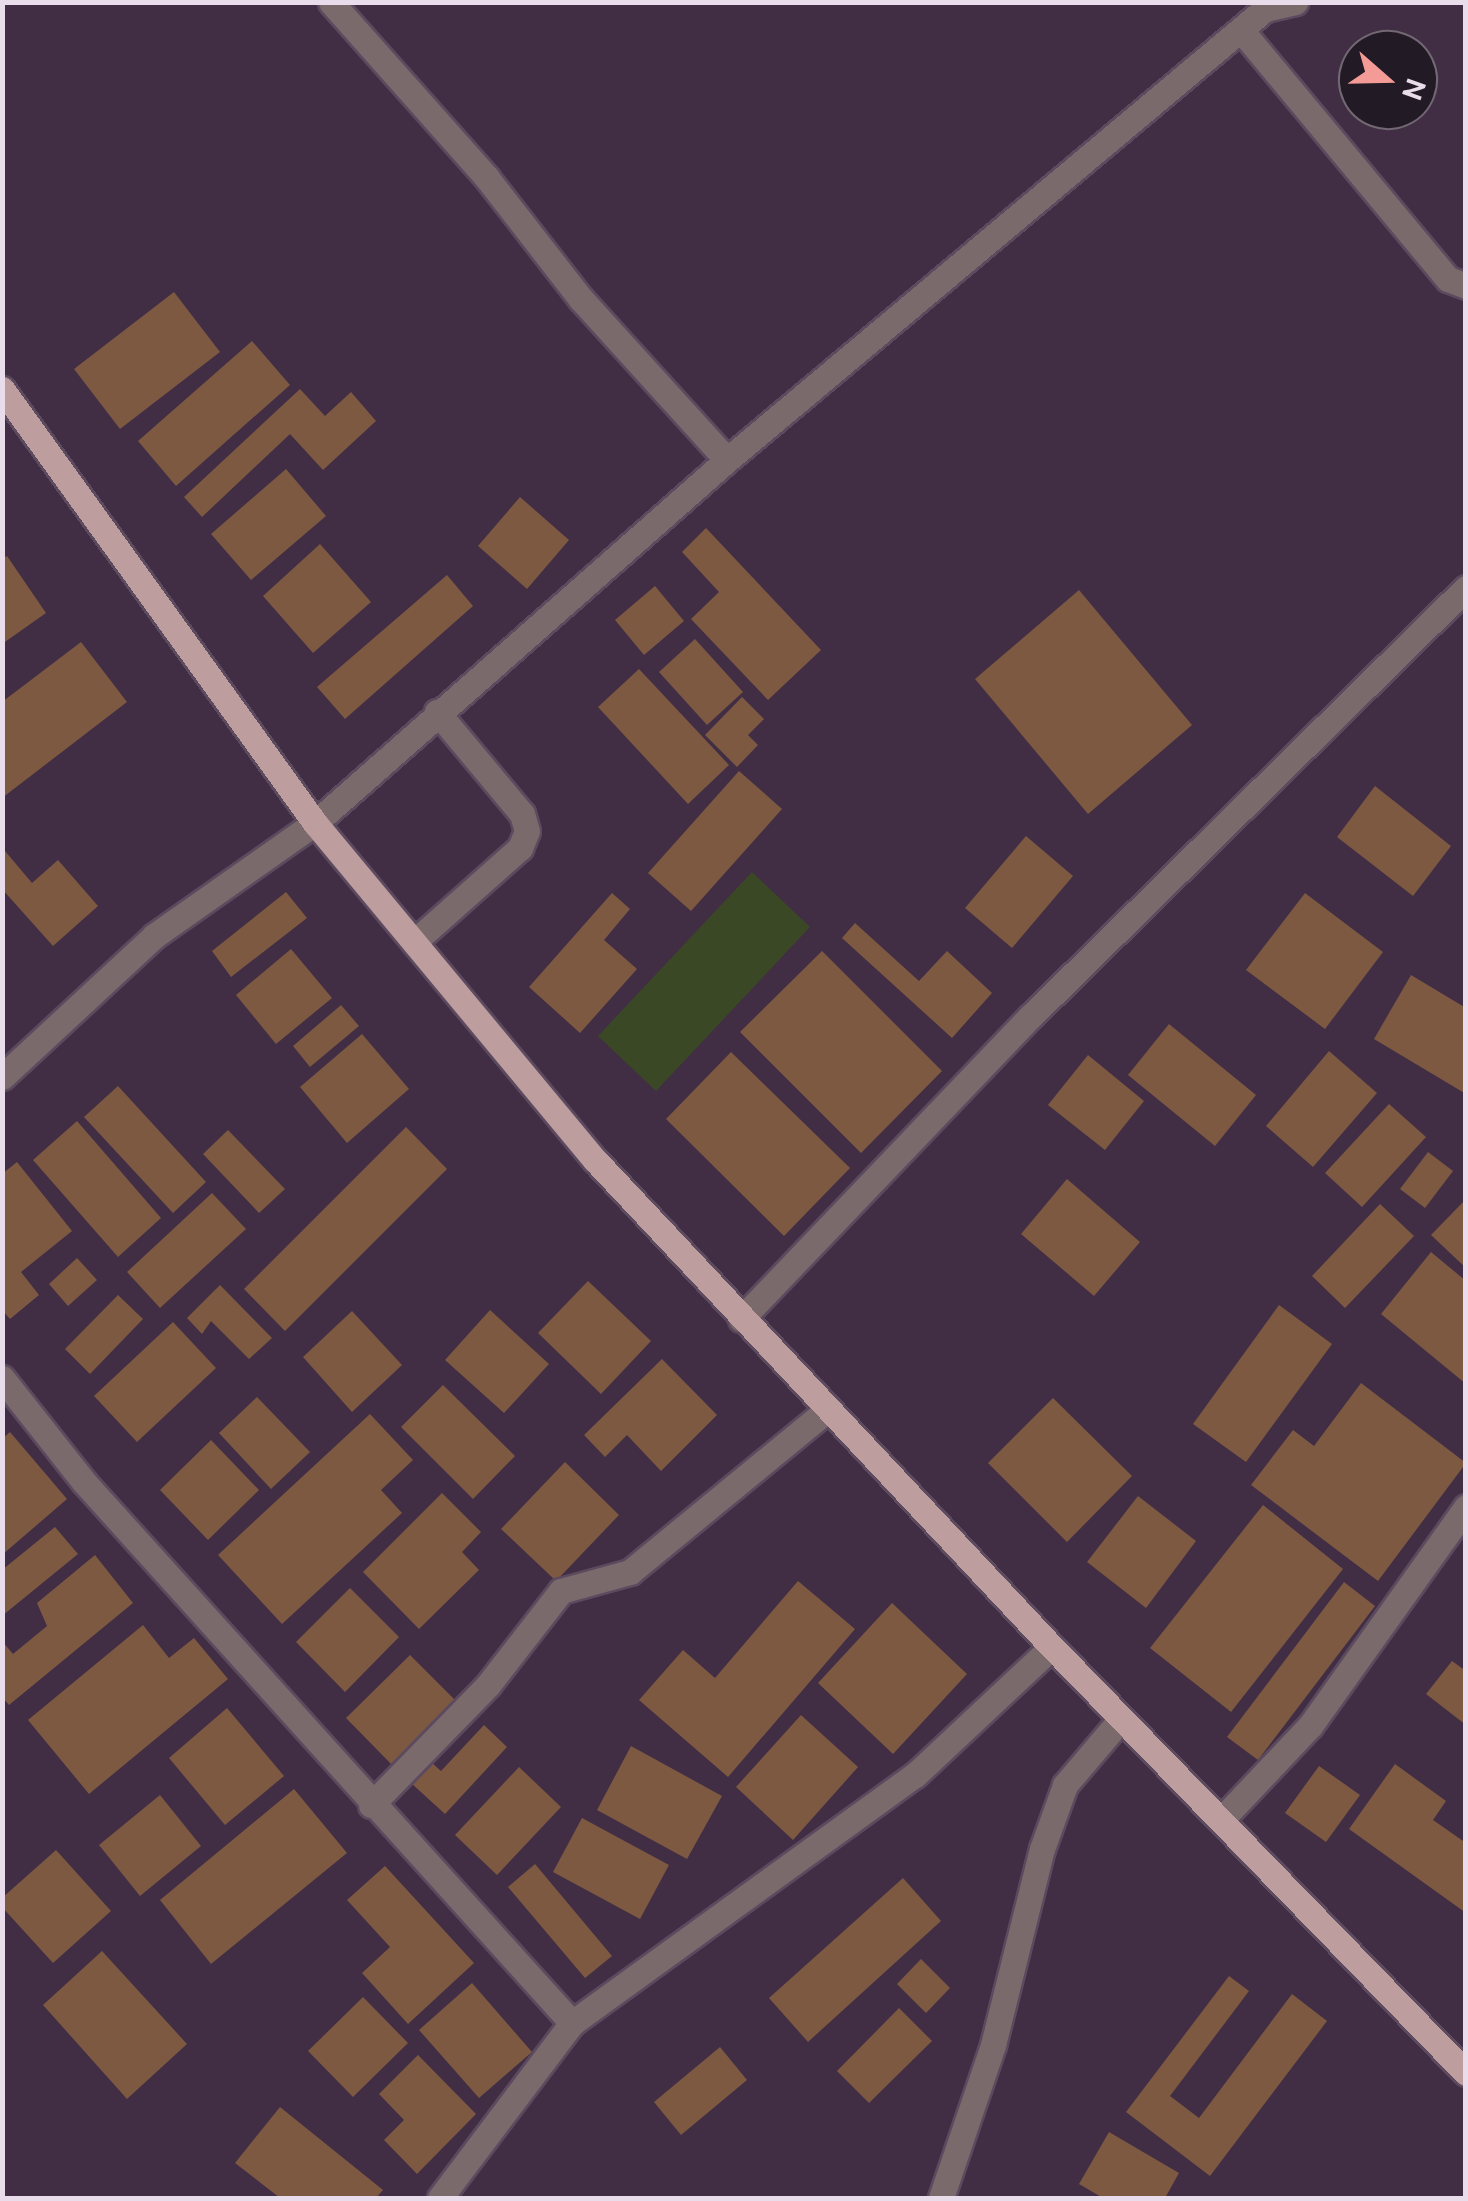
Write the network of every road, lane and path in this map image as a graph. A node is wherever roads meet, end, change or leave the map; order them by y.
1 (1294, 2) edge
2 (334, 3) edge
3 (1265, 6) edge
4 (1241, 30) junction
5 (1466, 286) edge
6 (2, 389) edge
7 (726, 460) junction
8 (1466, 588) edge
9 (437, 712) junction
10 (315, 823) junction
11 (414, 942) junction
12 (2, 1077) edge
13 (741, 1319) junction
14 (2, 1378) edge
15 (827, 1410) junction
16 (1466, 1507) edge
17 (1052, 1647) junction
18 (1121, 1719) junction
19 (371, 1805) junction
20 (1220, 1820) junction
21 (572, 2023) junction
22 (1466, 2072) edge
23 (440, 2198) edge
24 (941, 2198) edge

1 - 3 street
2 - 7 street
3 - 4 street
4 - 5 street
4 - 7 street
6 - 10 main road
7 - 9 street
8 - 13 street
9 - 10 street
9 - 11 street
10 - 11 main road
10 - 12 street
11 - 13 main road
13 - 15 main road
14 - 19 street
15 - 17 main road
15 - 19 street
16 - 20 street
17 - 18 main road
17 - 21 street
18 - 20 main road
18 - 24 street
19 - 21 street
20 - 22 main road
21 - 23 street

